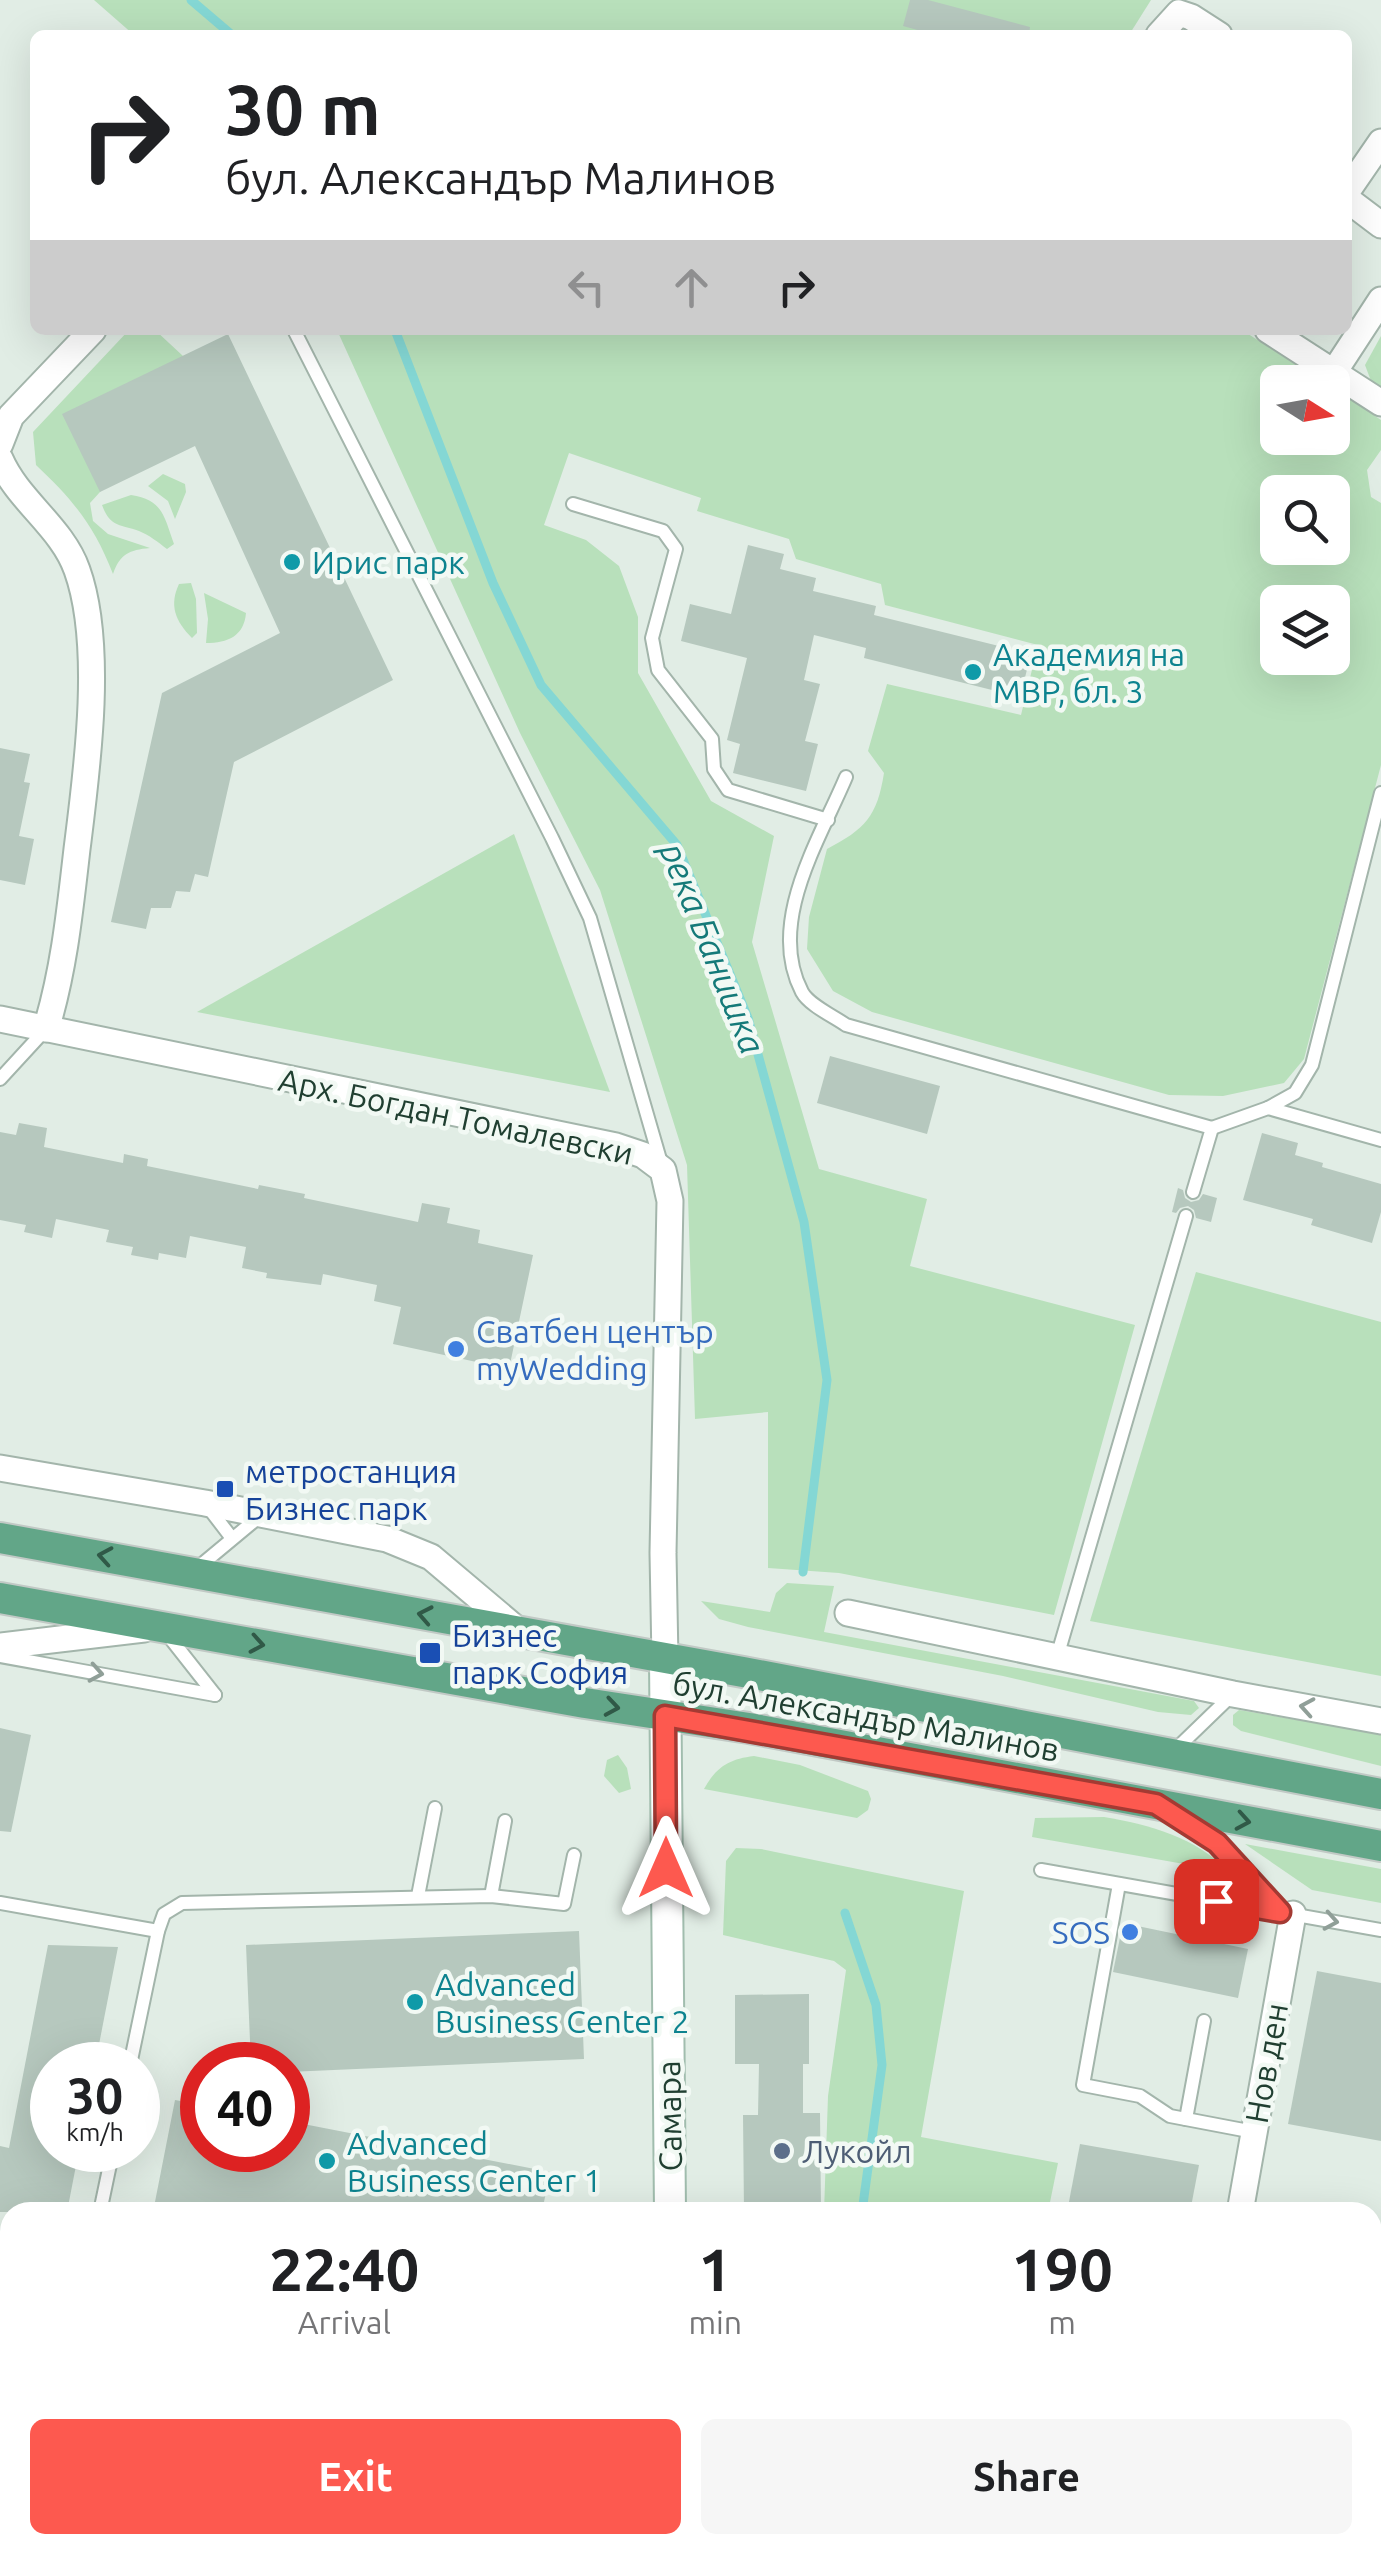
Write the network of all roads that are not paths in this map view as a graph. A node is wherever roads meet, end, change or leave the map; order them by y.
1 (1163, 30) edge
2 (1211, 30) edge
3 (1381, 142) edge
4 (1352, 184) edge
5 (1352, 203) edge
6 (1381, 224) edge
7 (1381, 300) edge
8 (88, 335) edge
9 (297, 335) edge
10 (1276, 335) edge
11 (1323, 365) edge
12 (1339, 365) edge
13 (1350, 382) edge
14 (1381, 402) edge
15 (0, 444) edge
16 (0, 459) edge
17 (573, 504) dead end
18 (846, 777) dead end
19 (1381, 794) edge
20 (828, 820) junction
21 (0, 1019) edge
22 (46, 1028) junction
23 (0, 1079) edge
24 (1268, 1108) junction
25 (1212, 1128) junction
26 (1381, 1140) edge
27 (663, 1170) junction
28 (1193, 1192) dead end
29 (1186, 1216) dead end
30 (0, 1468) edge
31 (205, 1503) junction
32 (262, 1514) junction
33 (231, 1537) junction
34 (0, 1538) edge
35 (193, 1572) junction
36 (0, 1598) edge
37 (848, 1613) dead end
38 (162, 1627) junction
39 (521, 1633) junction
40 (0, 1646) edge
41 (0, 1656) edge
42 (1056, 1657) junction
43 (665, 1660) junction
44 (1233, 1694) junction
45 (665, 1716) junction
46 (1381, 1720) edge
47 (1170, 1756) junction
48 (1381, 1794) edge
49 (1156, 1804) junction
50 (434, 1808) dead end
51 (505, 1820) dead end
52 (1381, 1846) edge
53 (574, 1854) dead end
54 (1040, 1870) dead end
55 (1119, 1884) junction
56 (418, 1896) junction
57 (490, 1896) junction
58 (0, 1903) edge
59 (1286, 1913) junction
60 (1381, 1930) edge
61 (158, 1932) junction
62 (1204, 2021) dead end
63 (135, 2042) edge
64 (1186, 2119) junction
65 (1254, 2132) junction
66 (108, 2172) edge
67 (102, 2202) edge
68 (670, 2202) edge
69 (1242, 2202) edge

1 - 2 street
3 - 4 street
5 - 6 street
7 - 12 street
8 - 15 street
9 - 27 lane
10 - 11 street
13 - 14 street
16 - 22 street
17 - 20 lane
18 - 20 lane
19 - 24 lane
20 - 25 lane
21 - 22 street, Арх. Богдан Томалевски
22 - 23 lane
22 - 27 street, Арх. Богдан Томалевски
24 - 25 lane
24 - 26 lane
25 - 28 lane
27 - 43 street, Арх. Богдан Томалевски
29 - 42 lane
30 - 31 street, бул. Александър Малинов
31 - 32 street, бул. Александър Малинов
31 - 33 lane
32 - 33 lane
32 - 39 street, бул. Александър Малинов
33 - 35 lane
35 -> 34 main road, бул. Александър Малинов
39 -> 35 main road, бул. Александър Малинов
36 - 38 main road, бул. Александър Малинов
37 - 42 street
38 - 40 street, бул. Александър Малинов
41 -> 38 lane
38 -> 45 main road, бул. Александър Малинов
39 - 43 main road, бул. Александър Малинов
42 - 44 street
43 - 45 street, Самара
43 - 47 main road, бул. Александър Малинов
46 -> 44 street
44 - 47 lane
45 - 49 main road, бул. Александър Малинов
45 - 68 street, Самара
47 - 48 main road, бул. Александър Малинов
49 -> 52 main road, бул. Александър Малинов
49 - 59 lane
50 - 56 lane
51 - 57 lane
53 - 57 lane
54 - 55 lane
55 - 59 lane
55 - 64 lane
56 - 57 lane
56 - 61 lane
58 - 61 lane
59 -> 60 lane
59 - 65 street, Нов ден
61 - 63 lane
62 - 64 lane
64 - 65 lane
65 - 69 street, Нов ден
66 - 67 lane

